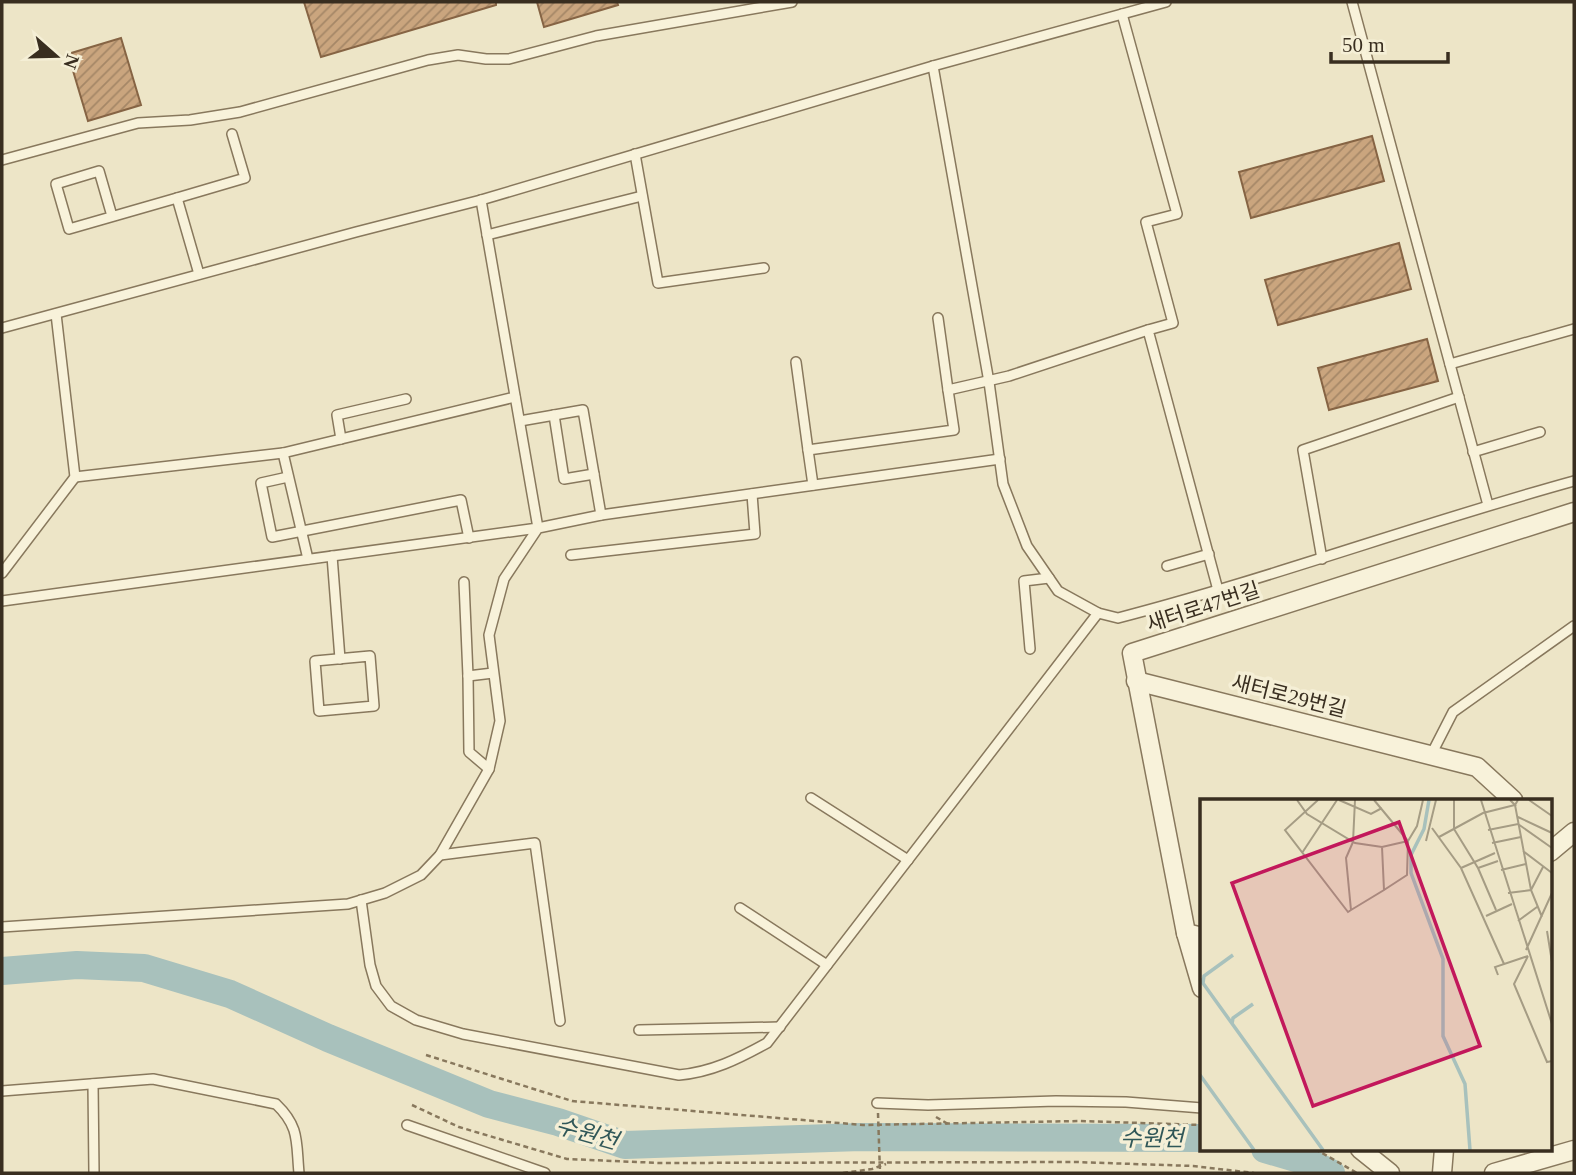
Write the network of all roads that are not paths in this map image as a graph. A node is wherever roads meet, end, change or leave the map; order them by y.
1 (792, 2) edge
2 (1166, 2) edge
3 (1352, 2) edge
4 (1122, 14) junction
5 (933, 66) junction
6 (232, 134) dead end
7 (635, 154) junction
8 (2, 160) edge
9 (642, 196) junction
10 (177, 198) junction
11 (481, 200) junction
12 (112, 216) junction
13 (487, 235) junction
14 (764, 268) dead end
15 (199, 274) junction
16 (56, 314) junction
17 (939, 318) dead end
18 (2, 328) edge
19 (1574, 329) edge
20 (1148, 330) junction
21 (796, 362) dead end
22 (1450, 364) junction
23 (989, 382) junction
24 (948, 390) junction
25 (515, 397) junction
26 (1459, 397) junction
27 (406, 399) dead end
28 (554, 415) junction
29 (520, 421) junction
30 (1539, 432) dead end
31 (341, 439) junction
32 (808, 450) junction
33 (1474, 452) junction
34 (283, 453) junction
35 (999, 459) junction
36 (594, 474) junction
37 (75, 477) junction
38 (288, 477) junction
39 (1574, 481) edge
40 (813, 485) junction
41 (752, 494) junction
42 (1488, 505) junction
43 (1574, 512) edge
44 (601, 515) junction
45 (538, 528) junction
46 (301, 530) junction
47 (469, 538) junction
48 (1209, 554) junction
49 (571, 555) dead end
50 (332, 556) junction
51 (308, 559) junction
52 (1322, 559) junction
53 (1167, 566) dead end
54 (2, 573) edge
55 (1049, 578) junction
56 (464, 582) dead end
57 (1218, 590) junction
58 (2, 601) edge
59 (1098, 613) junction
60 (1574, 626) edge
61 (1030, 649) dead end
62 (340, 659) junction
63 (493, 673) junction
64 (468, 676) junction
65 (1136, 681) junction
66 (1431, 755) junction
67 (489, 769) junction
68 (811, 798) dead end
69 (1512, 799) edge
70 (1574, 832) edge
71 (1558, 845) edge
72 (440, 855) junction
73 (908, 860) junction
74 (361, 900) junction
75 (740, 908) dead end
76 (2, 927) edge
77 (1194, 935) edge
78 (827, 965) junction
79 (1200, 975) edge
80 (560, 1021) dead end
81 (780, 1027) junction
82 (639, 1030) dead end
83 (93, 1084) junction
84 (2, 1091) edge
85 (878, 1108) road end
86 (1200, 1108) edge
87 (407, 1125) dead end
88 (1361, 1150) edge
89 (1444, 1150) edge
90 (1574, 1150) edge
91 (94, 1173) edge
92 (299, 1173) edge
93 (545, 1173) edge
94 (1390, 1173) edge
95 (1442, 1173) edge
96 (1494, 1173) edge

1 - 8 lane
2 - 4 lane
3 - 22 lane
4 - 5 lane
4 - 20 lane
5 - 7 lane
5 - 23 lane
6 - 10 lane
7 - 9 lane
7 - 11 lane
9 - 13 lane
9 - 14 lane
10 - 12 lane
10 - 15 lane
11 - 13 lane
11 - 15 lane
12 - 12 lane
13 - 25 lane
15 - 16 lane
16 - 18 lane
16 - 37 lane
17 - 24 lane
19 - 22 lane
20 - 23 lane
20 - 48 lane
21 - 32 lane
22 - 26 lane
23 - 24 lane
23 - 35 lane
24 - 32 lane
25 - 29 lane
25 - 31 lane
26 - 33 lane
26 - 52 lane
27 - 31 lane
28 - 29 lane
28 - 36 lane
28 - 36 lane
29 - 45 lane
30 - 33 lane
31 - 34 lane
32 - 40 lane
33 - 42 lane
34 - 37 lane
34 - 38 lane
35 - 40 lane
35 - 55 lane
36 - 44 lane
37 - 54 lane
38 - 46 lane
38 - 46 lane
39 - 42 lane
40 - 41 lane
41 - 44 lane
41 - 49 lane
42 - 52 lane
43 - 65 street, 새터로47번길
44 - 45 lane
45 - 47 lane
45 - 63 lane
46 - 47 lane
46 - 51 lane
47 - 50 lane
48 - 53 lane
48 - 57 lane
50 - 51 lane
50 - 62 lane
51 - 58 lane
52 - 57 lane
55 - 59 lane
55 - 61 lane
56 - 64 lane
57 - 59 lane
59 - 73 lane
60 - 66 lane
62 - 62 lane
63 - 64 lane
63 - 67 lane
64 - 67 lane
65 - 66 street, 새터로29번길
65 - 77 street, 새터로47번길
66 - 69 street, 새터로29번길
67 - 72 lane
68 - 73 lane
70 - 71 street
72 - 74 lane
72 - 80 lane
73 - 78 lane
74 - 76 lane
74 - 81 lane
75 - 78 lane
77 - 79 street, 새터로47번길
78 - 81 lane
81 - 82 lane
83 - 84 lane
83 - 91 lane
83 - 92 lane
85 - 86 lane
87 - 93 lane
88 - 94 street
89 - 95 street
90 - 96 street

